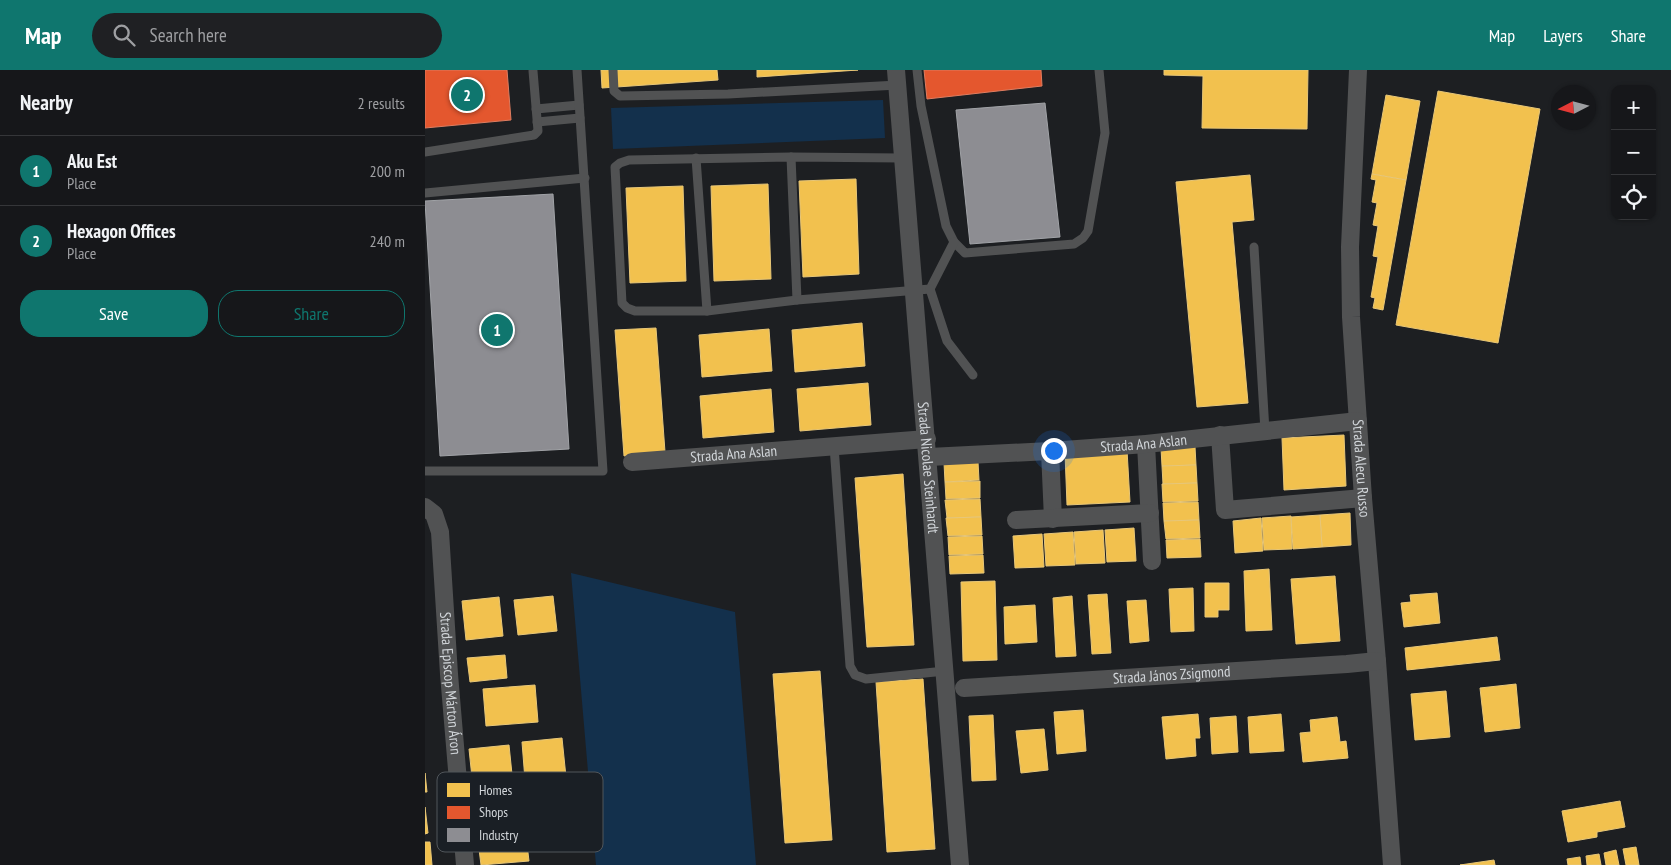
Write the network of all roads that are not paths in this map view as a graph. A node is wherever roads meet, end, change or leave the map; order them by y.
1 (577, 70) edge
2 (613, 70) edge
3 (917, 70) edge
4 (1099, 70) edge
5 (1358, 70) edge
6 (533, 71) edge
7 (897, 77) edge
8 (579, 105) junction
9 (536, 109) junction
10 (581, 118) junction
11 (537, 122) junction
12 (425, 152) edge
13 (791, 157) junction
14 (697, 158) junction
15 (902, 158) junction
16 (585, 178) junction
17 (425, 193) edge
18 (954, 242) junction
19 (1254, 247) dead end
20 (922, 290) junction
21 (797, 300) junction
22 (707, 311) junction
23 (973, 375) dead end
24 (1358, 421) junction
25 (1265, 431) junction
26 (1220, 435) junction
27 (927, 438) junction
28 (1146, 444) junction
29 (834, 446) junction
30 (1050, 451) junction
31 (929, 457) junction
32 (632, 462) dead end
33 (425, 471) edge
34 (1363, 498) junction
35 (425, 507) edge
36 (1150, 514) junction
37 (1053, 519) junction
38 (1016, 520) dead end
39 (1152, 561) dead end
40 (1377, 661) junction
41 (945, 671) junction
42 (964, 688) dead end
43 (457, 772) edge
44 (464, 852) edge
45 (465, 865) edge
46 (960, 865) edge
47 (1392, 865) edge

1 - 8 lane
2 - 7 lane
3 - 18 lane
4 - 18 lane
5 - 24 street, Strada Alecu Russo
6 - 9 lane
7 - 15 street, Strada Nicolae Steinhardt
8 - 9 lane
8 - 10 lane
9 - 11 lane
10 - 11 lane
10 - 16 lane
11 - 12 lane
13 - 14 lane
13 - 15 lane
13 - 21 lane
14 - 22 lane
14 - 22 lane
15 - 20 street, Strada Nicolae Steinhardt
16 - 17 lane
16 - 33 lane
18 - 20 lane
19 - 25 lane
20 - 21 lane
20 - 23 lane
20 - 27 street, Strada Nicolae Steinhardt
21 - 22 lane
24 - 25 street, Strada Ana Aslan
24 - 34 street, Strada Alecu Russo
25 - 26 street, Strada Ana Aslan
26 - 28 street, Strada Ana Aslan
26 - 34 street
27 - 29 street, Strada Ana Aslan
27 - 31 street, Strada Nicolae Steinhardt
28 - 30 street, Strada Ana Aslan
28 - 36 street
29 - 32 street, Strada Ana Aslan
29 - 41 lane
30 - 31 street, Strada Ana Aslan
30 - 37 street
31 - 41 street, Strada Nicolae Steinhardt
34 - 40 street, Strada Alecu Russo
35 - 43 street, Strada Episcop Márton Áron
36 - 37 street
36 - 39 street
37 - 38 street
40 - 42 street, Strada János Zsigmond
40 - 47 street, Strada Alecu Russo
41 - 46 street, Strada Nicolae Steinhardt
44 - 45 street, Strada Episcop Márton Áron

